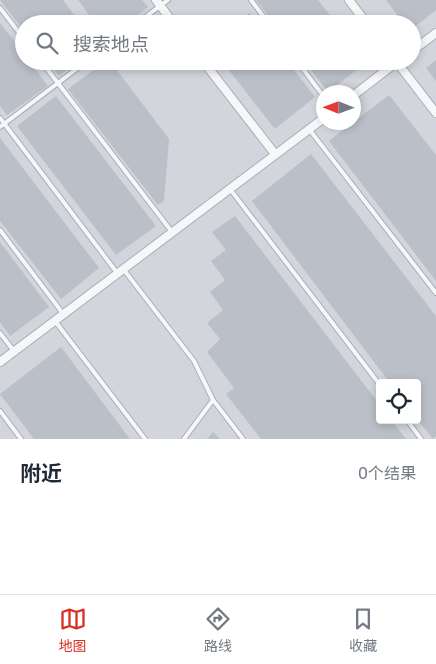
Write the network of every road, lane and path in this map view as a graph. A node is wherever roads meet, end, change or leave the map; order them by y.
1 (168, 0) edge
2 (251, 0) edge
3 (349, 0) edge
4 (158, 3) edge
5 (0, 8) edge
6 (145, 15) edge
7 (167, 15) edge
8 (262, 15) edge
9 (360, 15) edge
10 (15, 27) edge
11 (436, 33) edge
12 (421, 44) edge
13 (48, 70) edge
14 (75, 70) edge
15 (210, 70) edge
16 (304, 70) edge
17 (387, 70) edge
18 (403, 70) edge
19 (58, 83) junction
20 (316, 86) edge
21 (361, 90) edge
22 (436, 113) edge
23 (0, 118) edge
24 (316, 124) edge
25 (2, 125) edge
26 (309, 129) junction
27 (275, 154) junction
28 (230, 189) junction
29 (0, 230) edge
30 (172, 232) junction
31 (121, 272) junction
32 (436, 294) edge
33 (64, 314) junction
34 (55, 321) junction
35 (0, 333) edge
36 (14, 351) junction
37 (0, 362) edge
38 (376, 380) edge
39 (213, 400) junction
40 (0, 411) edge
41 (410, 424) edge
42 (21, 439) edge
43 (145, 439) edge
44 (184, 439) edge
45 (243, 439) edge
46 (421, 439) edge

1 - 4 lane
2 - 8 lane
3 - 9 street
4 - 6 lane
4 - 7 street
5 - 10 lane
11 - 12 street
13 - 19 lane
14 - 19 lane
15 - 27 street
16 - 20 lane
17 - 21 street
18 - 22 street
19 - 25 lane
19 - 30 lane
23 - 25 lane
24 - 26 street
25 - 31 lane
26 - 27 street
26 - 32 lane
27 - 28 street
28 - 30 street
28 - 38 lane
29 - 33 lane
30 - 31 street
31 - 33 street
31 - 39 lane
33 - 34 street
34 - 36 street
34 - 43 lane
35 - 36 lane
36 - 37 street
39 - 44 lane
39 - 45 lane
40 - 42 lane
41 - 46 lane

